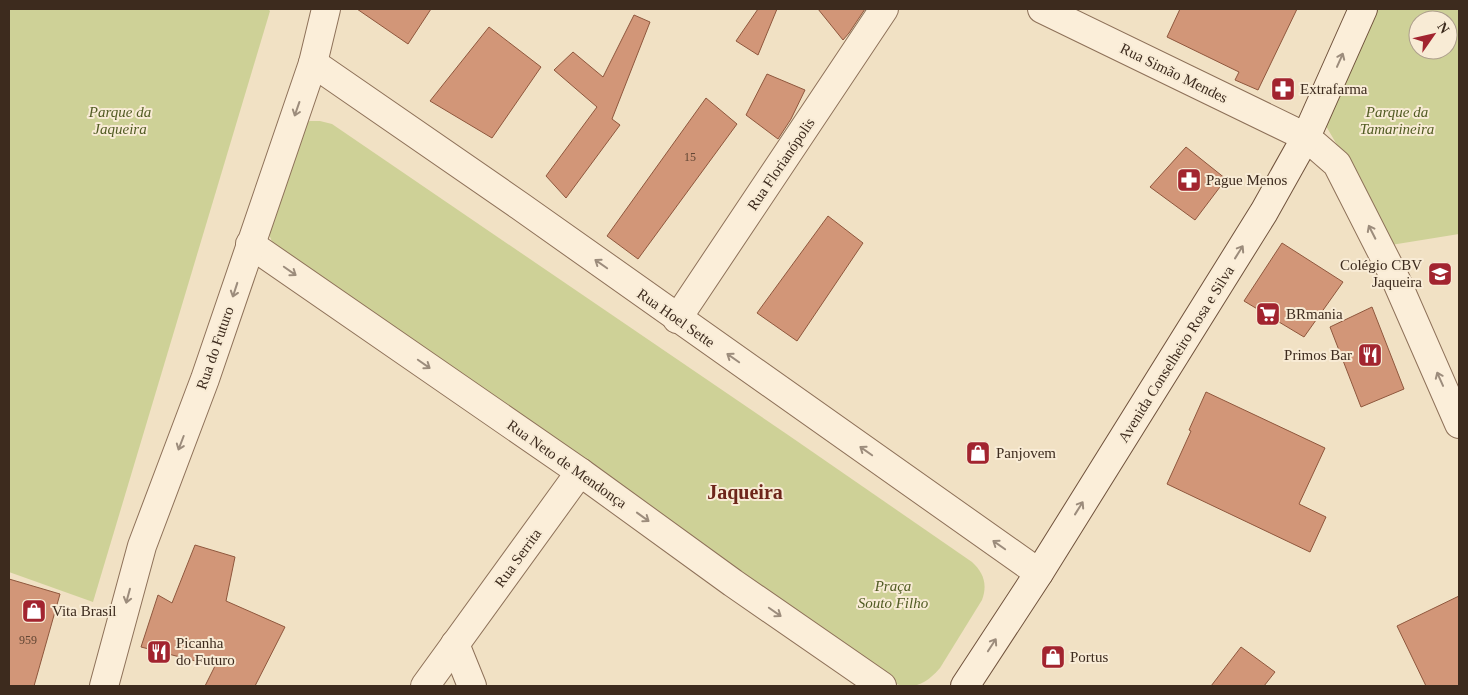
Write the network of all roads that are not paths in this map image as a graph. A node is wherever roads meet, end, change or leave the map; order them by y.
1 (326, 9) edge
2 (884, 9) edge
3 (1042, 9) edge
4 (1363, 9) edge
5 (313, 63) junction
6 (1306, 137) junction
7 (250, 244) junction
8 (678, 319) junction
9 (1459, 424) edge
10 (580, 472) junction
11 (1039, 572) junction
12 (455, 644) junction
13 (104, 686) edge
14 (426, 686) edge
15 (472, 686) edge
16 (882, 686) edge
17 (965, 686) edge

1 - 5 street, Rua do Futuro
2 - 8 street, Rua Florianópolis
3 - 6 street, Rua Simão Mendes
6 -> 4 street, Avenida Conselheiro Rosa e Silva
5 -> 7 street, Rua do Futuro
8 -> 5 street, Rua Hoel Sette
9 -> 6 street, Rua Simão Mendes
11 -> 6 street, Avenida Conselheiro Rosa e Silva
7 -> 10 street, Rua Neto de Mendonça
7 -> 13 street, Rua do Futuro
11 -> 8 street, Rua Hoel Sette
10 - 12 street, Rua Serrita
10 -> 16 street, Rua Neto de Mendonça
17 -> 11 street, Avenida Conselheiro Rosa e Silva
12 - 14 street, Rua Serrita
12 - 15 street

